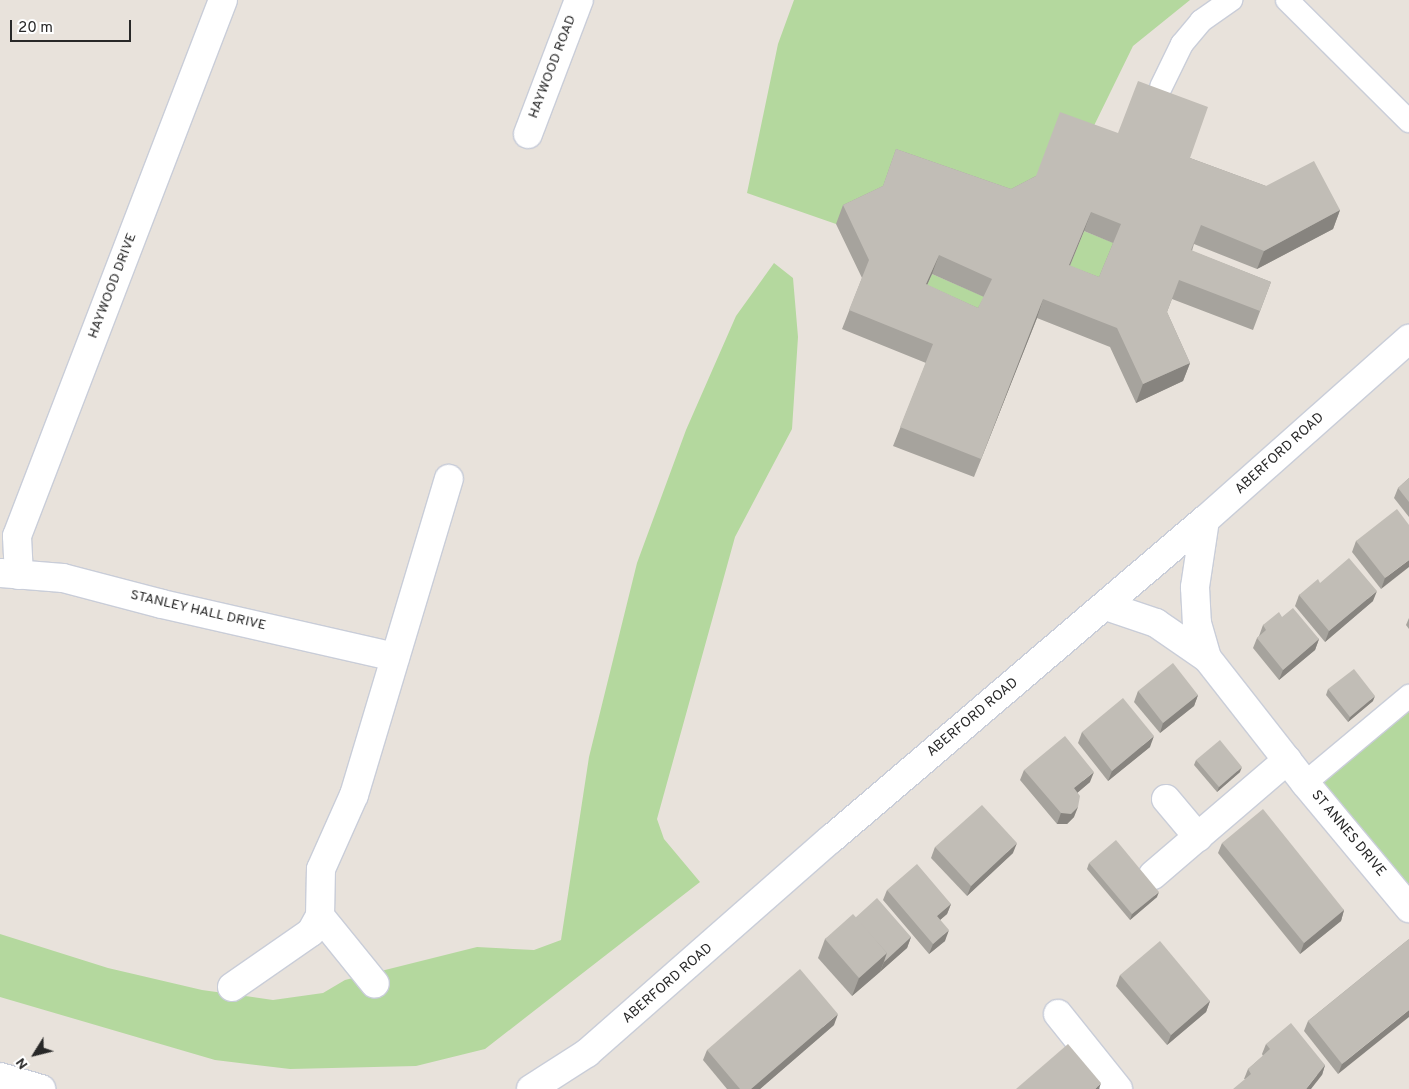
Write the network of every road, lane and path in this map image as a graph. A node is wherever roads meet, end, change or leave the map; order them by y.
1 (223, 0) edge
2 (579, 0) edge
3 (1231, 0) edge
4 (1287, 0) edge
5 (1160, 86) dead end
6 (1409, 121) edge
7 (528, 134) dead end
8 (1409, 339) edge
9 (449, 479) dead end
10 (1205, 520) junction
11 (9, 574) edge
12 (1106, 606) junction
13 (395, 657) junction
14 (1207, 658) junction
15 (1409, 696) edge
16 (1287, 760) junction
17 (1305, 783) junction
18 (1166, 798) dead end
19 (1198, 837) junction
20 (1153, 875) dead end
21 (1409, 908) edge
22 (320, 916) junction
23 (376, 984) dead end
24 (232, 987) dead end
25 (1058, 1014) dead end
26 (0, 1077) edge
27 (42, 1089) edge
28 (531, 1089) edge
29 (1118, 1089) edge

1 - 11 street, HAYWOOD DRIVE
2 - 7 street, HAYWOOD ROAD
3 - 5 lane
4 - 6 lane
8 - 10 street, ABERFORD ROAD
9 - 13 street
10 - 12 street, ABERFORD ROAD
10 - 14 street, ST ANNES DRIVE
11 - 13 street, STANLEY HALL DRIVE
12 - 14 street, ST ANNES DRIVE
12 - 28 street, ABERFORD ROAD
13 - 22 street
14 - 16 street, ST ANNES DRIVE
15 - 17 lane
16 - 17 street, ST ANNES DRIVE
16 - 19 street
17 - 21 street, ST ANNES DRIVE
18 - 19 street
19 - 20 street
22 - 23 street
22 - 24 street
25 - 29 street
26 - 27 street

